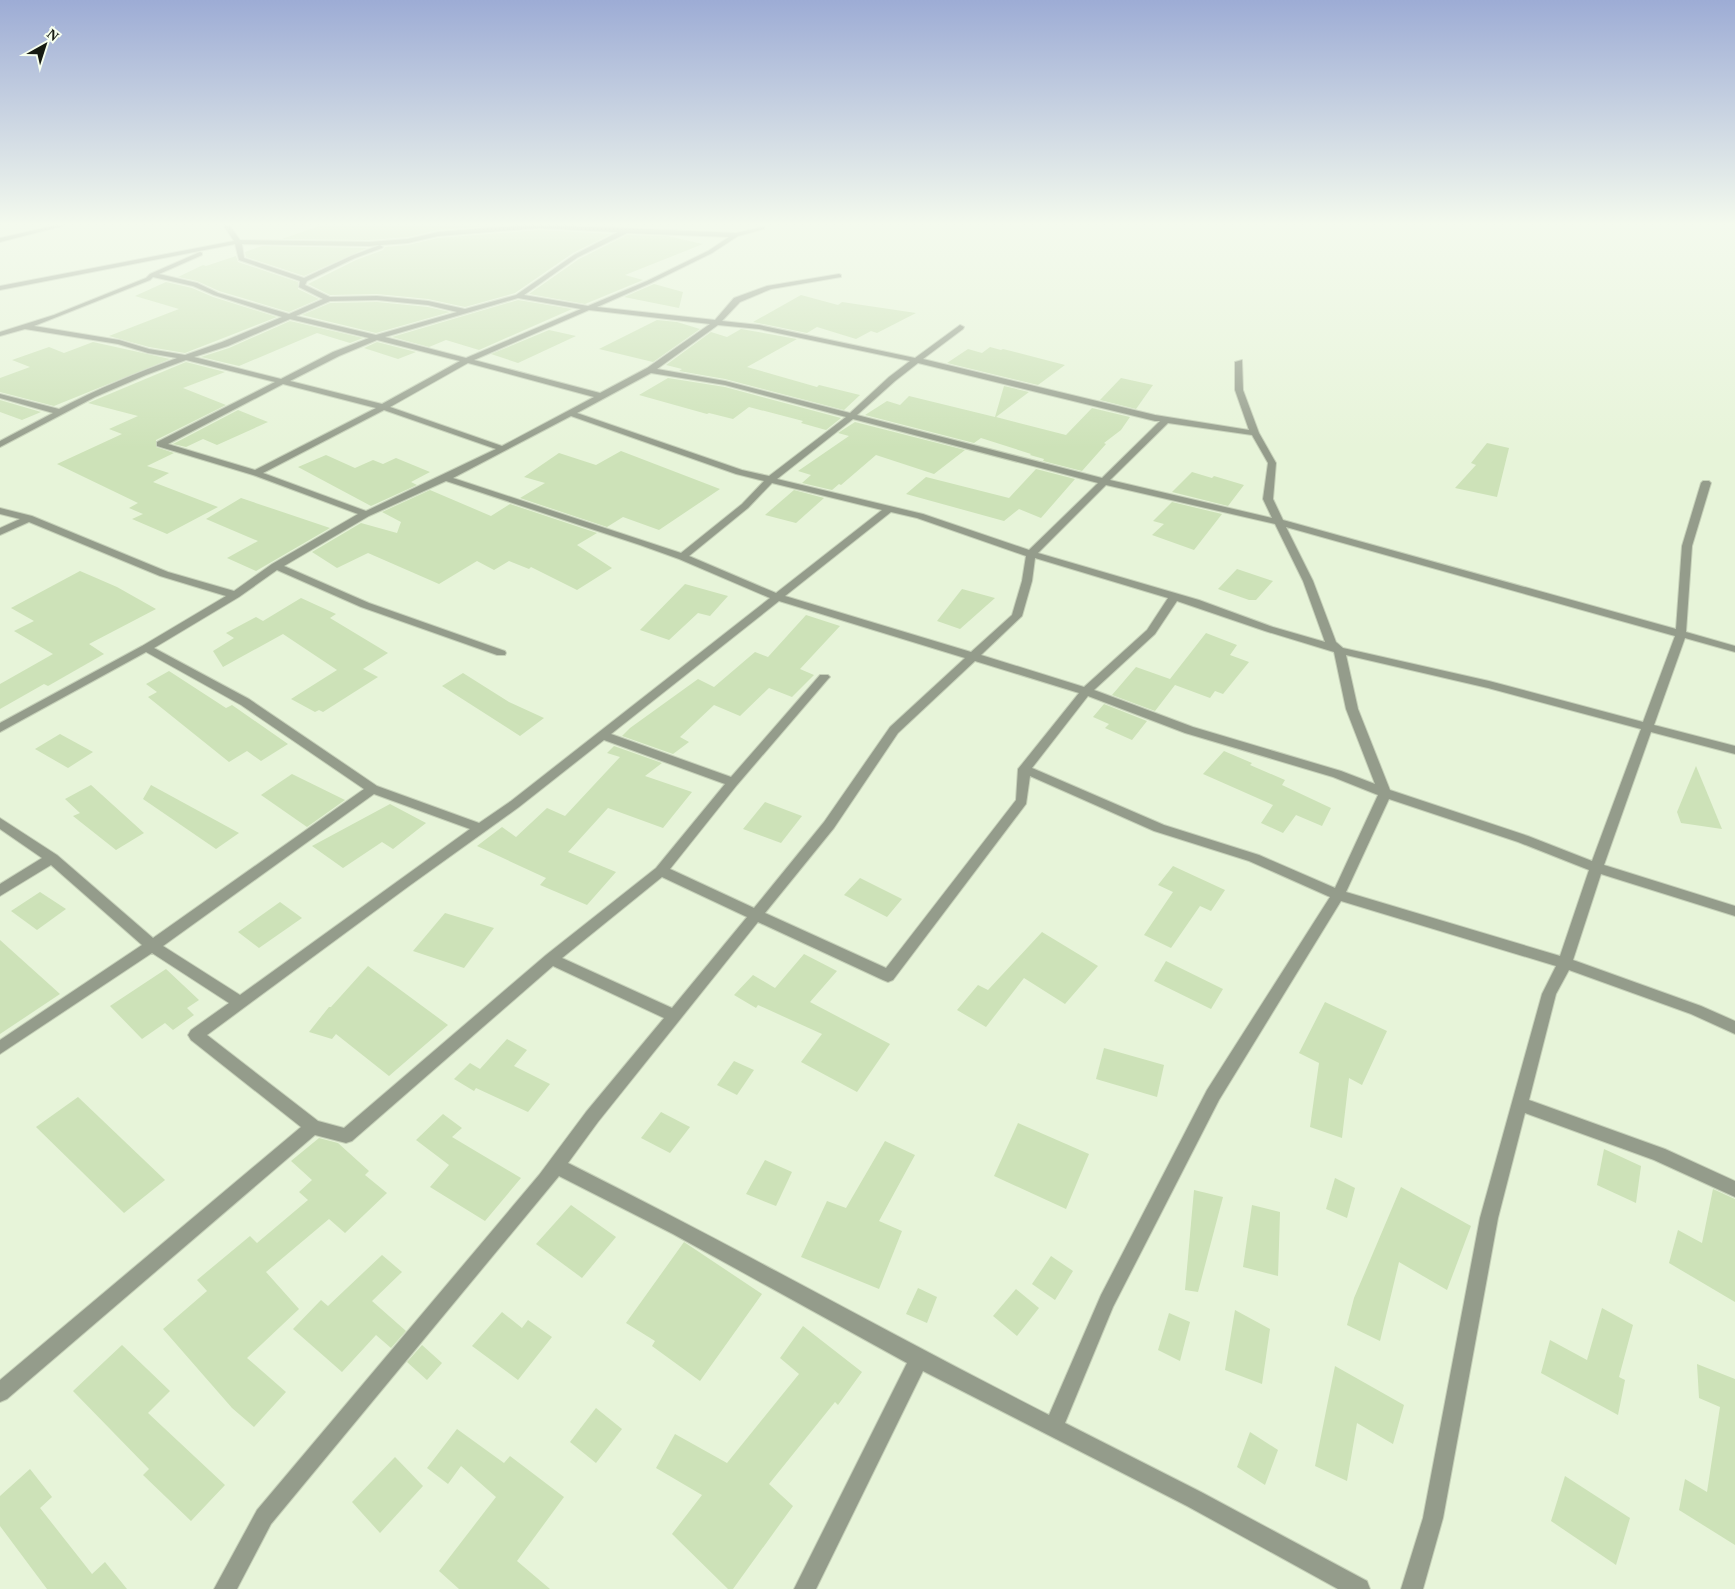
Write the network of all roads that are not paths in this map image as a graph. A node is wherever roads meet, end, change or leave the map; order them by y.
1 (95, 300) edge
2 (236, 300) edge
3 (326, 300) edge
4 (395, 300) edge
5 (505, 300) edge
6 (543, 300) edge
7 (607, 300) edge
8 (737, 300) edge
9 (589, 308) junction
10 (467, 312) junction
11 (288, 316) junction
12 (717, 322) junction
13 (25, 327) junction
14 (960, 327) dead end
15 (0, 334) edge
16 (378, 338) junction
17 (187, 358) junction
18 (467, 360) junction
19 (916, 360) junction
20 (1239, 362) dead end
21 (650, 370) junction
22 (284, 382) junction
23 (0, 396) edge
24 (601, 396) junction
25 (383, 407) junction
26 (60, 412) junction
27 (570, 413) junction
28 (853, 415) junction
29 (1166, 420) junction
30 (1255, 433) junction
31 (0, 444) edge
32 (503, 449) junction
33 (256, 473) junction
34 (446, 478) junction
35 (771, 479) junction
36 (1103, 481) junction
37 (1706, 483) dead end
38 (890, 508) junction
39 (0, 511) edge
40 (366, 514) junction
41 (29, 518) junction
42 (1279, 522) junction
43 (0, 532) edge
44 (1031, 554) junction
45 (682, 557) junction
46 (276, 566) junction
47 (235, 595) junction
48 (777, 596) junction
49 (1174, 597) junction
50 (1681, 634) junction
51 (146, 648) junction
52 (1735, 649) edge
53 (1339, 650) junction
54 (502, 653) dead end
55 (974, 657) junction
56 (824, 677) dead end
57 (1086, 691) junction
58 (1648, 727) junction
59 (0, 728) edge
60 (602, 735) junction
61 (1735, 750) edge
62 (1024, 769) junction
63 (733, 782) junction
64 (373, 789) junction
65 (1385, 794) junction
66 (0, 823) edge
67 (480, 828) junction
68 (52, 858) junction
69 (1596, 868) junction
70 (661, 871) junction
71 (0, 891) edge
72 (1338, 895) junction
73 (1735, 911) edge
74 (756, 916) junction
75 (152, 946) junction
76 (551, 959) junction
77 (1565, 963) junction
78 (239, 1002) junction
79 (675, 1016) junction
80 (1735, 1028) edge
81 (0, 1048) edge
82 (1520, 1104) junction
83 (313, 1127) junction
84 (556, 1166) junction
85 (1735, 1189) edge
86 (919, 1359) junction
87 (0, 1392) edge
88 (1054, 1427) junction
89 (225, 1589) edge
90 (805, 1589) edge
91 (1359, 1589) edge
92 (1412, 1589) edge

1 - 13 street
2 - 11 street
3 - 11 street
4 - 10 street
5 - 10 street
6 - 9 street
7 - 9 street
8 - 12 street
9 - 12 street
9 - 18 street
10 - 16 street
11 - 16 street
11 - 17 street
12 - 19 street
12 - 21 street
13 - 15 street
13 - 17 street
14 - 19 street
16 - 18 street
16 - 22 street
17 - 22 street
17 - 26 street
18 - 24 street
18 - 25 street
19 - 28 street
19 - 29 street
20 - 30 street
21 - 24 street
21 - 28 street
22 - 25 street
22 - 33 street
23 - 26 street
24 - 27 street
25 - 32 street
25 - 33 street
26 - 31 street
27 - 32 street
27 - 35 street
28 - 35 street
28 - 36 street
29 - 30 street
29 - 36 street
30 - 42 street
32 - 34 street
33 - 40 street
34 - 40 street
34 - 45 street
35 - 38 street
35 - 45 street
36 - 42 street
36 - 44 street
37 - 50 street
38 - 44 street
38 - 48 street
39 - 41 street
40 - 46 street
41 - 43 street
41 - 47 street
42 - 50 street
42 - 53 street
44 - 49 street
44 - 55 street
45 - 48 street
46 - 47 street
46 - 54 street
47 - 51 street
48 - 55 street
48 - 60 street
49 - 53 street
49 - 57 street
50 - 52 street
50 - 58 street
51 - 59 street
51 - 64 street
53 - 58 street
53 - 65 street
55 - 57 street
55 - 74 street
56 - 63 street
57 - 62 street
57 - 65 street
58 - 61 street
58 - 69 street
60 - 63 street
60 - 67 street
62 - 72 street
62 - 74 street
63 - 70 street
64 - 67 street
64 - 75 street
65 - 69 street
65 - 72 street
66 - 68 street
67 - 78 street
68 - 71 street
68 - 75 street
69 - 73 street
69 - 77 street
70 - 74 street
70 - 76 street
72 - 77 street
72 - 88 street
74 - 79 street
75 - 78 street
75 - 81 street
76 - 79 street
76 - 83 street
77 - 80 street
77 - 82 street
78 - 83 street
79 - 84 street
82 - 85 street
82 - 92 street
83 - 87 street
84 - 86 street
84 - 89 street
86 - 88 street
86 - 90 street
88 - 91 street

